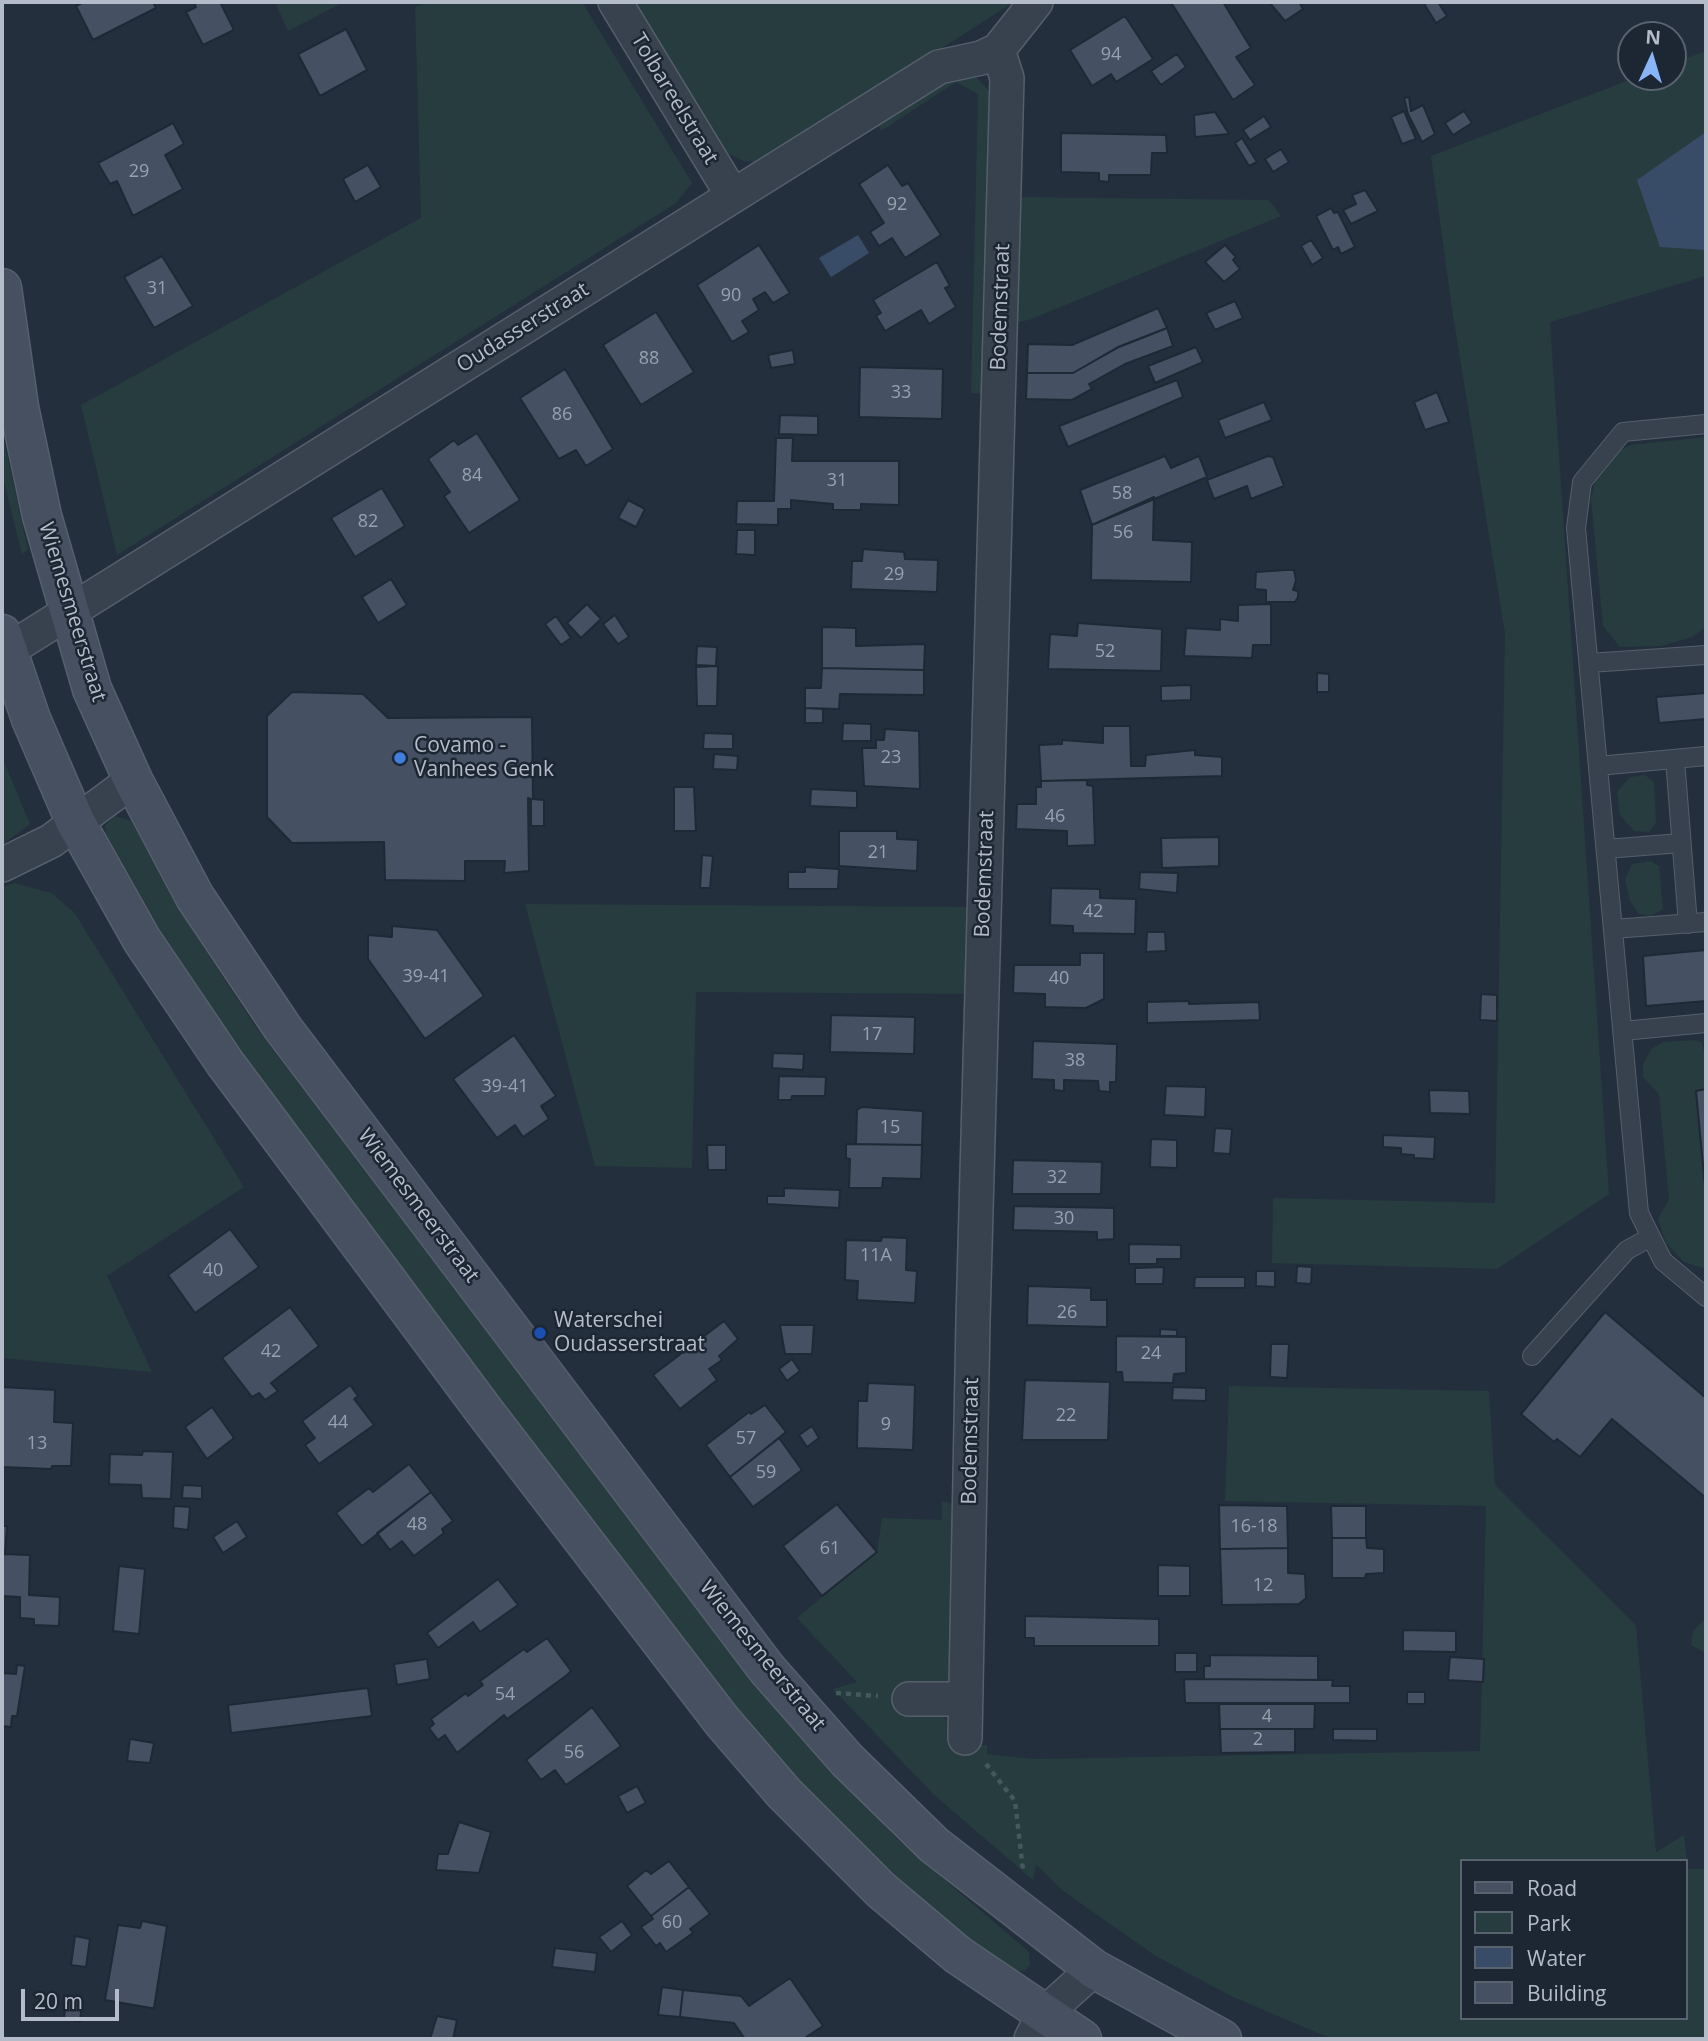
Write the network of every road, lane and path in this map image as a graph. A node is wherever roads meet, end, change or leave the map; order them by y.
1 (615, 2) edge
2 (1033, 2) edge
3 (998, 50) junction
4 (733, 196) junction
5 (2, 288) edge
6 (1706, 424) edge
7 (69, 615) junction
8 (3, 647) edge
9 (1706, 655) edge
10 (1589, 663) junction
11 (1706, 756) edge
12 (1675, 759) junction
13 (1598, 766) junction
14 (133, 780) junction
15 (75, 821) junction
16 (1681, 843) junction
17 (1606, 849) junction
18 (2, 864) edge
19 (1706, 922) edge
20 (1688, 924) junction
21 (1613, 929) junction
22 (1706, 1023) edge
23 (1623, 1031) junction
24 (1651, 1237) junction
25 (1706, 1297) edge
26 (1532, 1356) dead end
27 (836, 1693) dead end
28 (899, 1698) joint
29 (966, 1699) junction
30 (975, 1750) joint
31 (1023, 1872) dead end
32 (1094, 1969) junction
33 (1037, 2027) edge
34 (1082, 2039) edge
35 (1222, 2039) edge

1 - 4 street, Tolbareelstraat
2 - 3 street
3 - 4 street, Oudasserstraat
3 - 29 street, Bodemstraat
4 - 7 street, Oudasserstraat
5 - 7 main road, Wiemesmeerstraat
6 - 10 lane
7 - 8 street, Oudasserstraat
7 - 14 main road, Wiemesmeerstraat
8 - 15 main road
9 - 10 lane
10 - 13 lane
11 - 12 lane
12 - 13 lane
12 - 16 lane
13 - 17 lane
14 - 15 street
14 - 32 main road, Wiemesmeerstraat
15 - 18 street
15 - 33 main road
16 - 17 lane
16 - 20 lane
17 - 21 lane
19 - 20 lane
20 - 21 lane
21 - 23 lane
22 - 23 lane
23 - 24 lane
24 - 25 lane
24 - 26 lane
27 - 28 path
28 - 29 street
29 - 30 street, Bodemstraat
30 - 31 path
32 - 33 street
32 - 35 main road, Wiemesmeerstraat
33 - 34 main road

